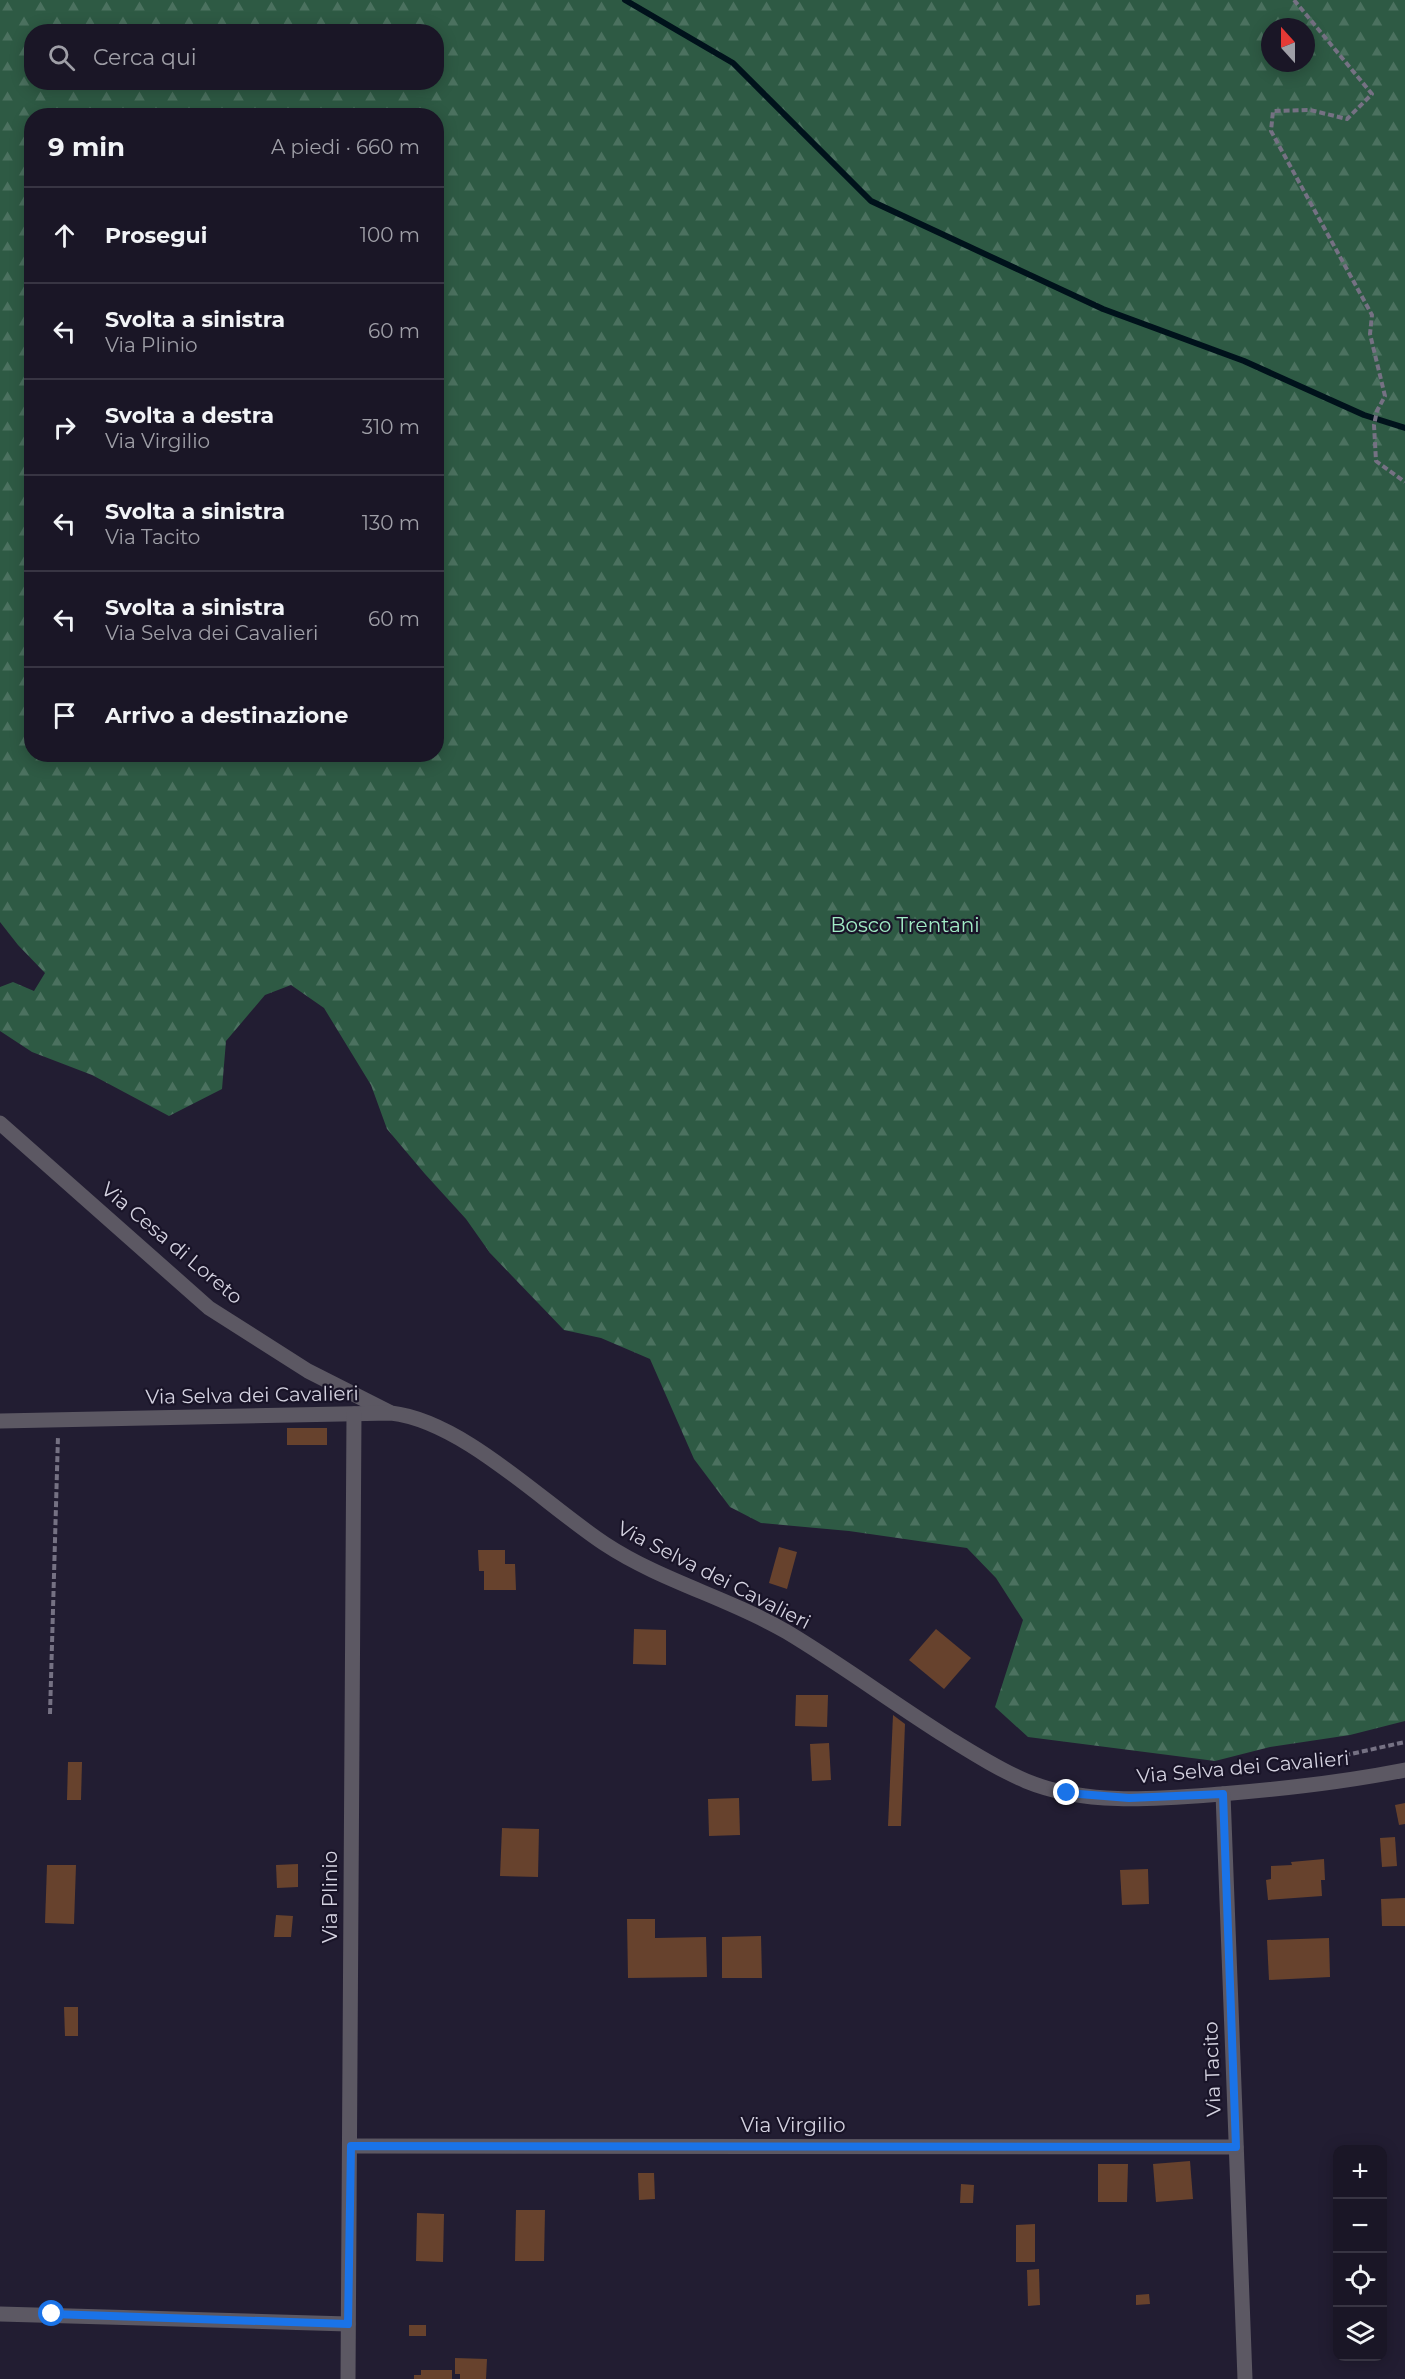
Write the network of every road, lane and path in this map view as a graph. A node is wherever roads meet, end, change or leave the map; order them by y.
1 (1294, 0) edge
2 (1405, 482) edge
3 (0, 1123) edge
4 (391, 1413) junction
5 (354, 1414) junction
6 (58, 1419) junction
7 (0, 1421) edge
8 (50, 1714) dead end
9 (1405, 1742) edge
10 (1405, 1770) edge
11 (1266, 1772) dead end
12 (1223, 1794) junction
13 (351, 2146) junction
14 (1236, 2147) junction
15 (0, 2314) edge
16 (348, 2324) junction
17 (348, 2379) edge
18 (1245, 2379) edge

1 - 2 path
3 - 4 street, Via Cesa di Loreto
4 - 5 street, Via Selva dei Cavalieri
4 - 12 street, Via Selva dei Cavalieri
5 - 6 street, Via Selva dei Cavalieri
5 - 13 street, Via Plinio
6 - 7 street, Via Selva dei Cavalieri
6 - 8 path
9 - 11 path
10 - 12 street, Via Selva dei Cavalieri
12 - 14 street, Via Tacito
13 - 14 street, Via Virgilio
13 - 16 street, Via Plinio
14 - 18 street, Via Tacito
15 - 16 street
16 - 17 street, Via Plinio

